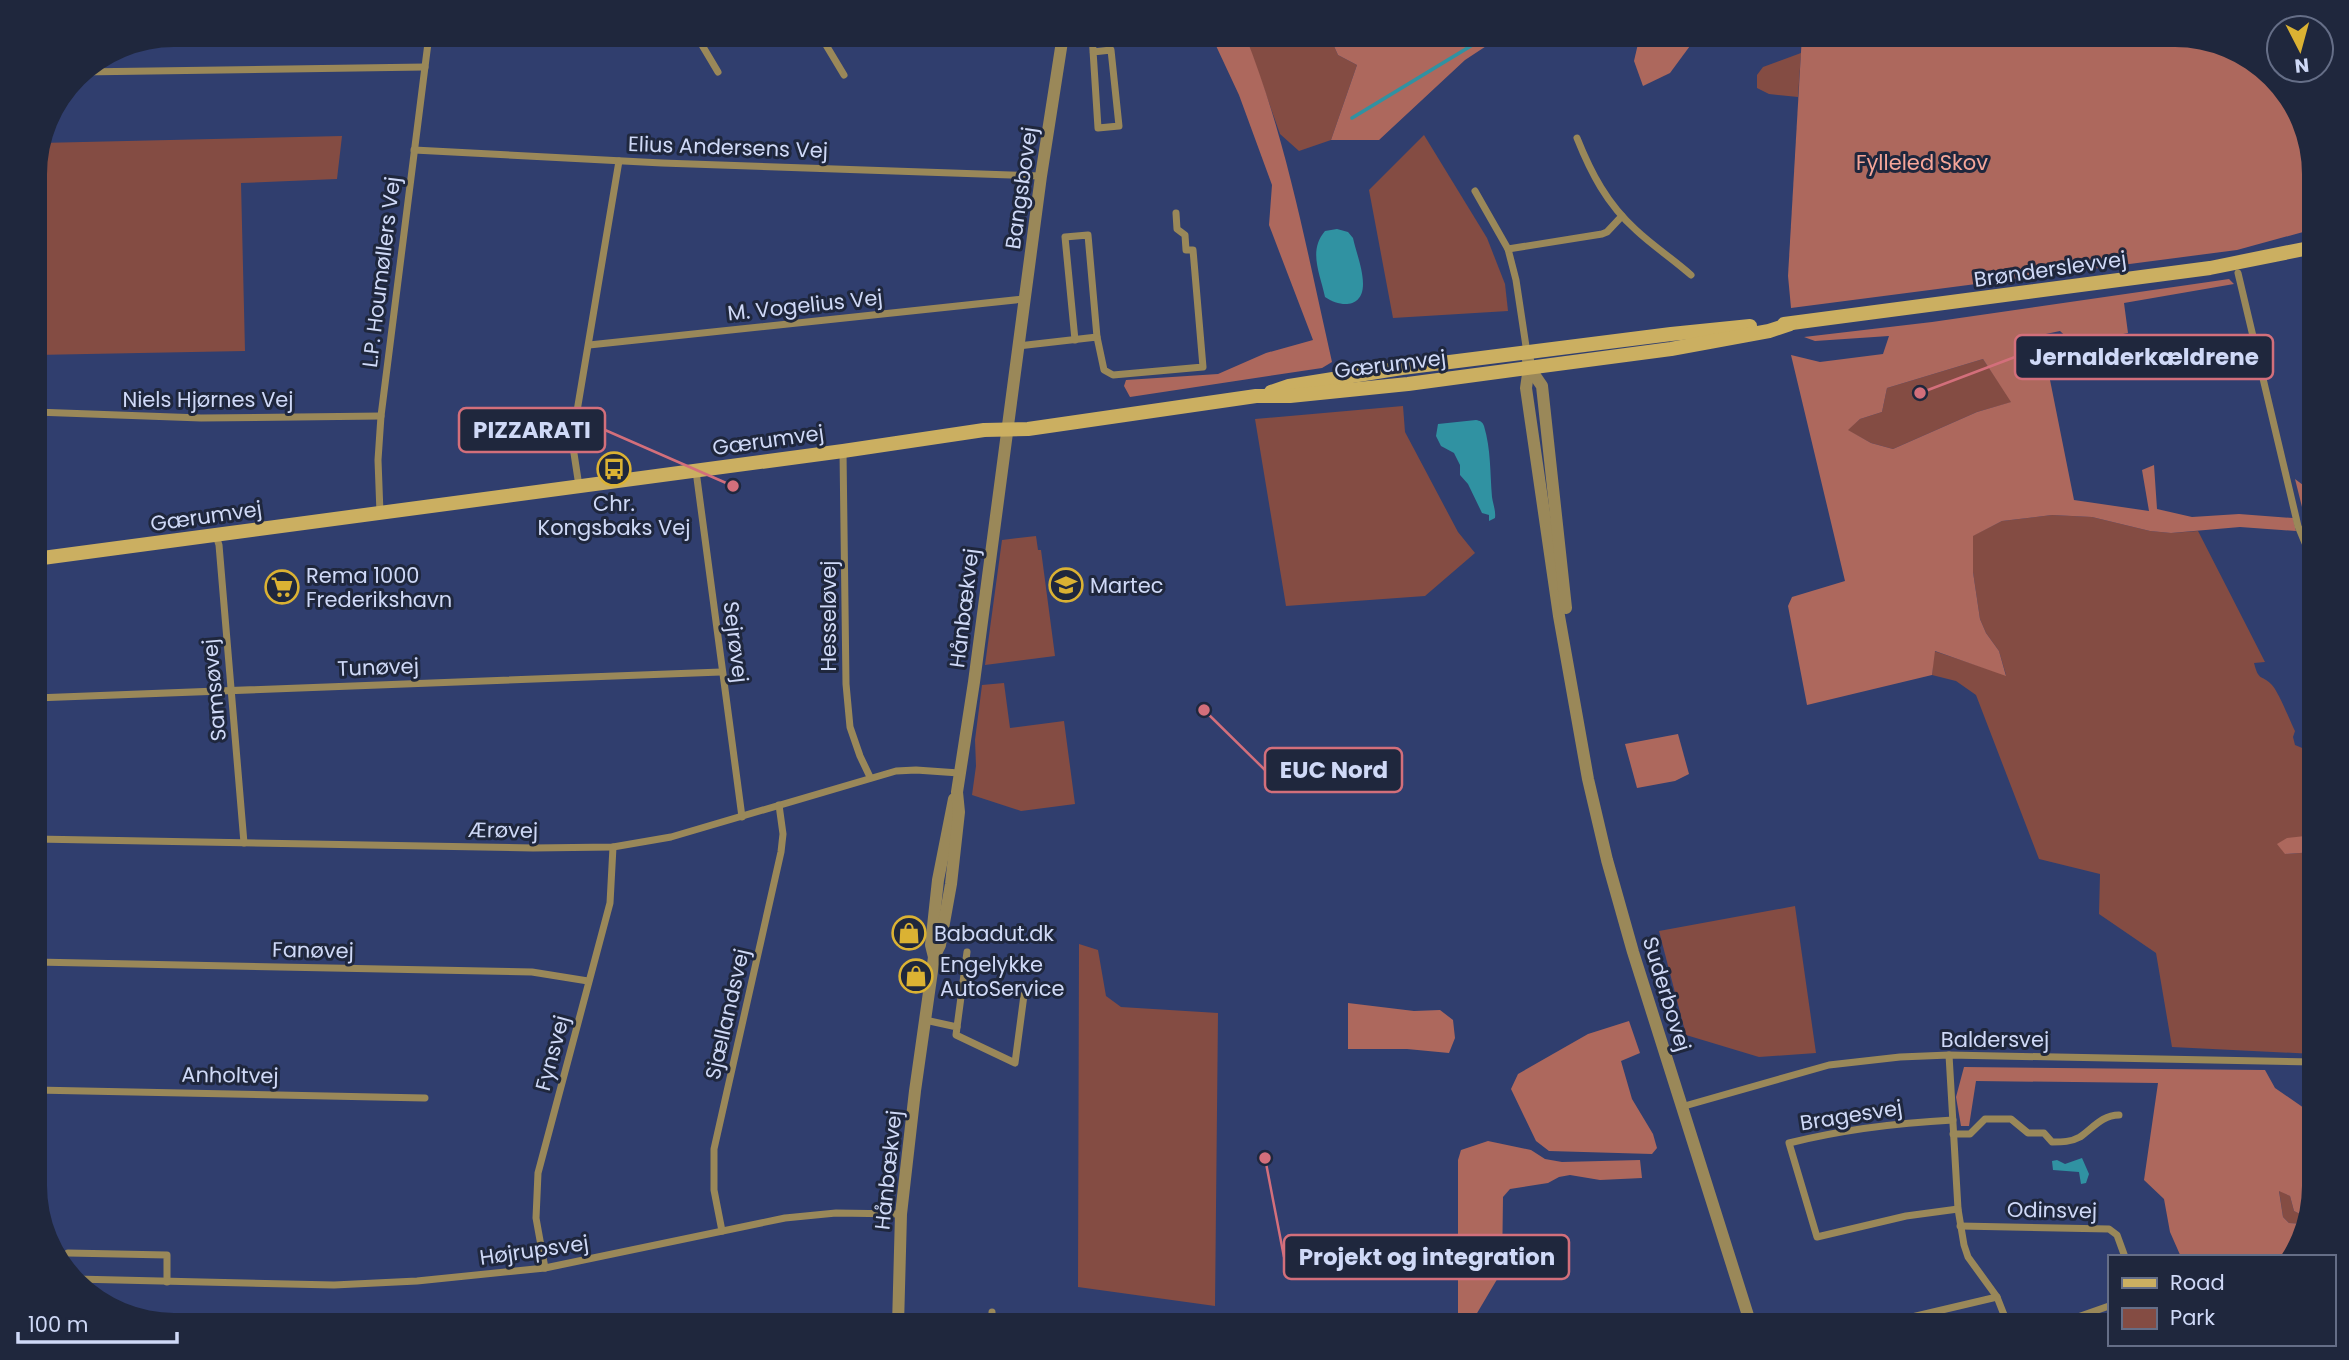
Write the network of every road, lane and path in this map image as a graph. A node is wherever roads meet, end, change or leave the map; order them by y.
1 (427, 48) edge
2 (704, 48) edge
3 (828, 48) edge
4 (1061, 48) edge
5 (1093, 48) edge
6 (1093, 52) junction
7 (425, 67) junction
8 (99, 72) edge
9 (718, 72) dead end
10 (844, 75) dead end
11 (1577, 138) dead end
12 (414, 150) junction
13 (620, 161) junction
14 (1041, 176) junction
15 (1475, 191) dead end
16 (1176, 213) dead end
17 (1622, 216) junction
18 (1508, 249) junction
19 (2301, 250) edge
20 (2238, 273) dead end
21 (1691, 275) dead end
22 (1024, 299) junction
23 (1097, 337) junction
24 (1075, 340) junction
25 (589, 345) junction
26 (1018, 346) junction
27 (1528, 360) junction
28 (48, 412) edge
29 (381, 416) junction
30 (1006, 429) junction
31 (843, 452) junction
32 (696, 471) junction
33 (579, 486) junction
34 (380, 513) junction
35 (2301, 534) edge
36 (216, 536) junction
37 (48, 557) edge
38 (721, 672) junction
39 (232, 690) junction
40 (48, 697) edge
41 (959, 773) junction
42 (870, 777) junction
43 (779, 805) junction
44 (742, 817) junction
45 (48, 839) edge
46 (244, 843) junction
47 (613, 847) junction
48 (967, 951) dead end
49 (48, 962) edge
50 (588, 982) junction
51 (1024, 995) dead end
52 (925, 1020) junction
53 (957, 1027) junction
54 (1949, 1055) junction
55 (2302, 1062) edge
56 (48, 1090) edge
57 (425, 1098) dead end
58 (1681, 1107) junction
59 (2119, 1115) dead end
60 (1953, 1120) junction
61 (1953, 1134) junction
62 (1958, 1209) junction
63 (901, 1214) junction
64 (1960, 1226) junction
65 (722, 1231) junction
66 (68, 1252) dead end
67 (2124, 1255) edge
68 (545, 1268) junction
69 (88, 1279) edge
70 (167, 1282) junction
71 (1997, 1297) junction
72 (2108, 1306) edge
73 (898, 1313) edge
74 (1747, 1313) edge
75 (1929, 1313) edge
76 (2003, 1313) edge
77 (2089, 1313) edge

1 - 7 street, L.P. Houmøllers Vej
2 - 9 street
3 - 10 street
4 - 14 street, Bangsbovej
5 - 6 street
6 - 6 street
7 - 8 street
7 - 12 street, L.P. Houmøllers Vej
11 - 17 street
12 - 13 street, Elius Andersens Vej
12 - 29 street, L.P. Houmøllers Vej
13 - 14 street, Elius Andersens Vej
13 - 25 street
14 - 22 street, Bangsbovej
15 - 18 street
16 - 23 street
17 - 18 street
17 - 21 street
18 - 27 street
19 - 27 main road, Brønderslevvej
20 - 35 street
22 - 25 street, M. Vogelius Vej
22 - 26 street, Bangsbovej
23 - 24 street
23 - 24 street
24 - 26 street
25 - 33 street
26 - 30 street, Bangsbovej
27 - 30 main road, Gærumvej
27 - 58 street, Suderbovej
28 - 29 street, Niels Hjørnes Vej
29 - 34 street, L.P. Houmøllers Vej
30 - 31 main road, Gærumvej
30 - 41 street, Hånbækvej
31 - 32 main road, Gærumvej
31 - 42 street, Hesseløvej
32 - 33 main road, Gærumvej
32 - 38 street, Sejrøvej
33 - 34 main road, Gærumvej
34 - 36 main road, Gærumvej
36 - 37 main road, Gærumvej
36 - 39 street, Samsøvej
38 - 39 street, Tunøvej
38 - 44 street, Sejrøvej
39 - 40 street, Tunøvej
39 - 46 street, Samsøvej
41 - 42 street, Ærøvej
41 - 52 street, Hånbækvej
42 - 43 street, Ærøvej
43 - 44 street, Ærøvej
43 - 65 street, Sjællandsvej
44 - 47 street, Ærøvej
45 - 46 street, Ærøvej
46 - 47 street, Ærøvej
47 - 50 street, Fynsvej
48 - 53 street
49 - 50 street, Fanøvej
50 - 68 street, Fynsvej
51 - 53 street
52 - 53 street
52 - 63 street, Hånbækvej
54 - 55 street, Baldersvej
54 - 58 street, Baldersvej
54 - 60 street
56 - 57 street, Anholtvej
58 - 74 street, Suderbovej
59 - 61 street
60 - 61 street
60 - 62 street, Bragesvej
61 - 62 street
62 - 64 street
63 - 65 street, Højrupsvej
63 - 73 street, Hånbækvej
64 - 67 street, Odinsvej
64 - 71 street
65 - 68 street, Højrupsvej
66 - 70 street
68 - 70 street, Højrupsvej
69 - 70 street, Højrupsvej
71 - 75 street
71 - 76 street
72 - 77 street

